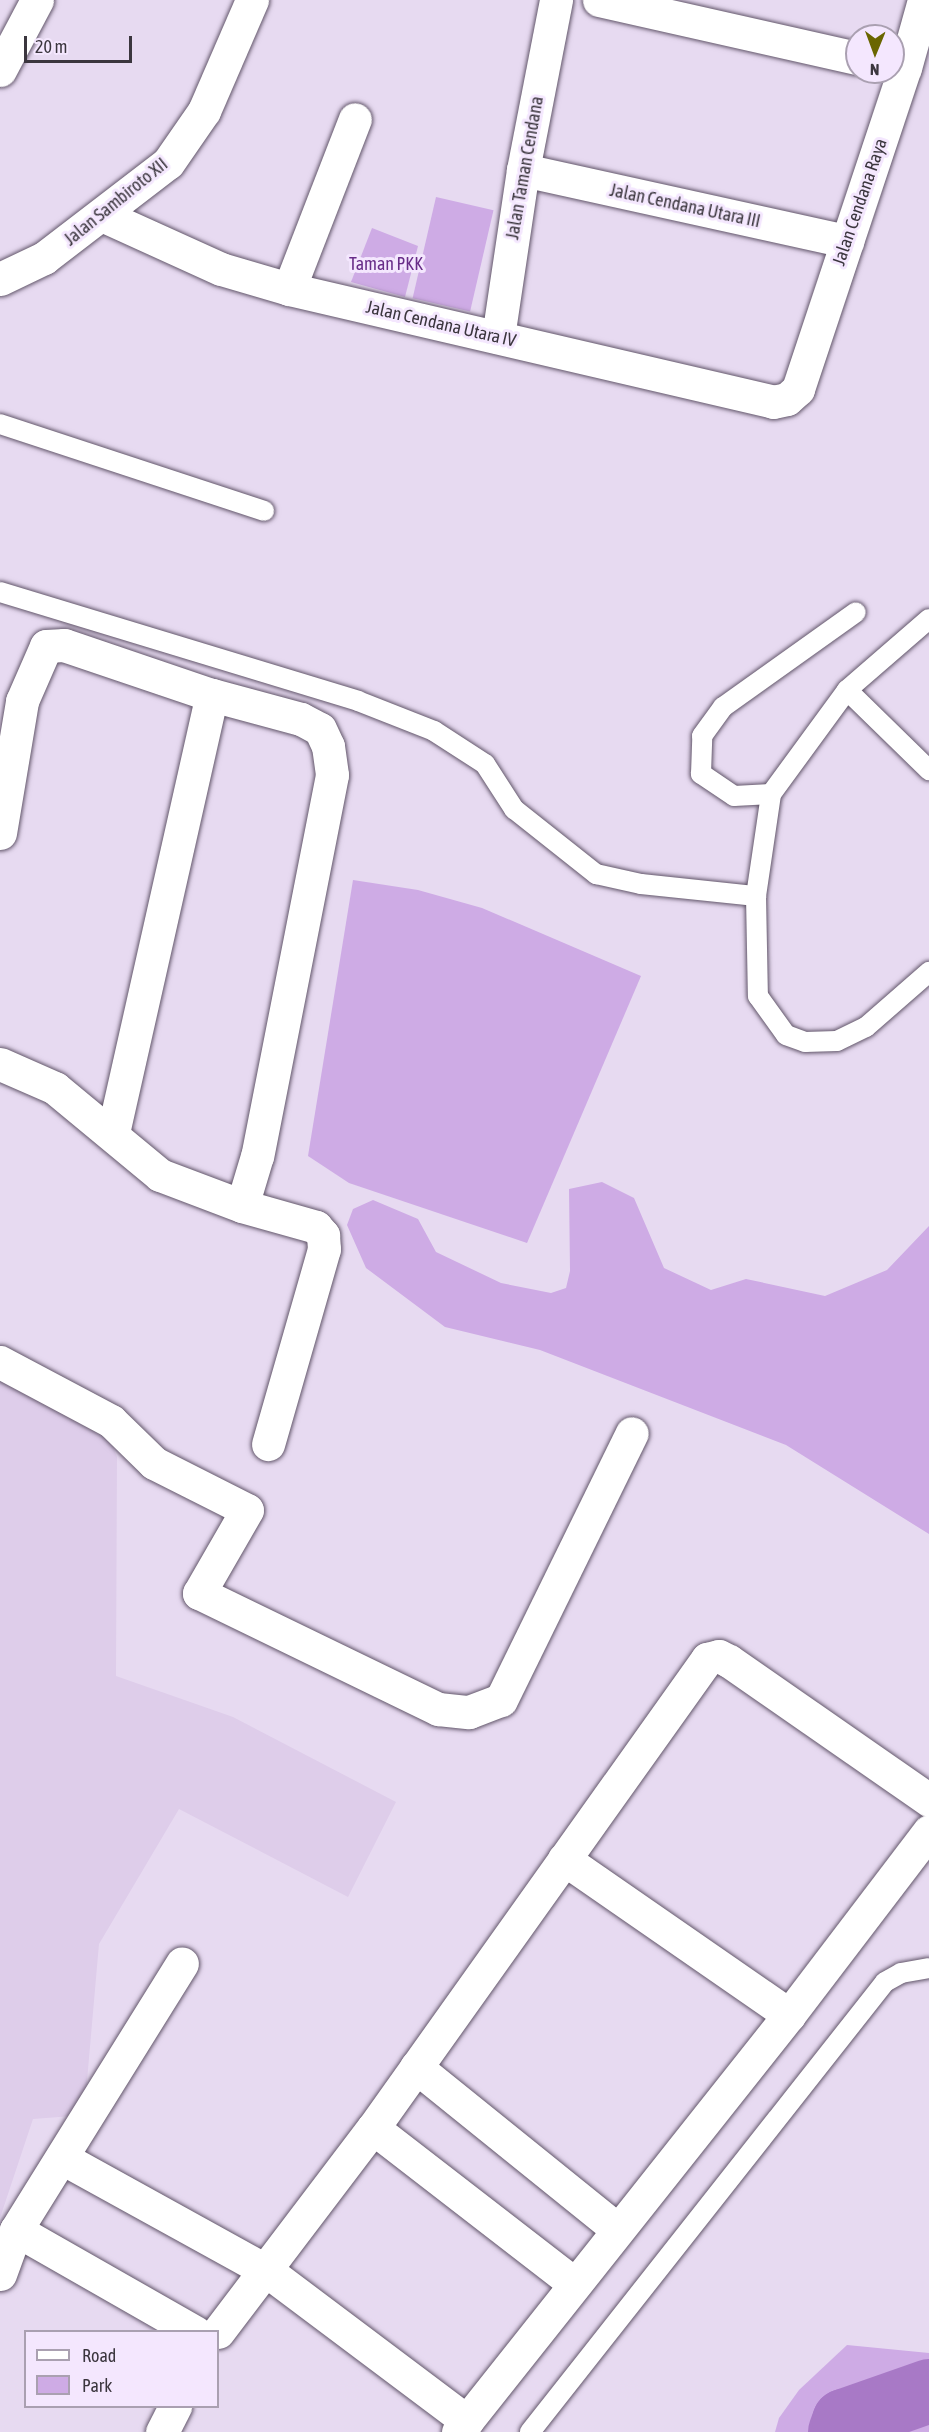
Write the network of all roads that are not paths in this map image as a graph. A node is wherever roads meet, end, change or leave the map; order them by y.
1 (37, 0) edge
2 (252, 0) edge
3 (556, 0) edge
4 (599, 0) edge
5 (924, 0) edge
6 (905, 51) edge
7 (845, 55) edge
8 (0, 70) edge
9 (894, 84) edge
10 (355, 119) dead end
11 (523, 170) junction
12 (104, 216) junction
13 (847, 241) junction
14 (0, 279) edge
15 (289, 289) junction
16 (498, 337) junction
17 (787, 399) joint
18 (0, 424) edge
19 (264, 511) dead end
20 (0, 592) edge
21 (856, 612) dead end
22 (929, 619) edge
23 (847, 690) junction
24 (212, 695) junction
25 (929, 770) edge
26 (771, 794) junction
27 (0, 833) edge
28 (756, 896) junction
29 (929, 972) edge
30 (0, 1064) edge
31 (113, 1133) junction
32 (242, 1206) junction
33 (0, 1362) edge
34 (633, 1433) dead end
35 (268, 1444) dead end
36 (929, 1800) edge
37 (929, 1831) edge
38 (564, 1859) junction
39 (182, 1963) dead end
40 (929, 1968) edge
41 (789, 2015) junction
42 (416, 2067) junction
43 (373, 2128) junction
44 (64, 2159) junction
45 (617, 2229) junction
46 (16, 2230) junction
47 (267, 2271) junction
48 (0, 2274) edge
49 (575, 2284) junction
50 (193, 2330) edge
51 (219, 2331) edge
52 (462, 2427) edge
53 (530, 2432) edge

1 - 8 street
2 - 12 street, Jalan Sambiroto XII
3 - 11 street, Jalan Taman Cendana
4 - 7 street
5 - 6 street, Jalan Cendana Raya
9 - 13 street, Jalan Cendana Raya
10 - 15 street
11 - 13 street, Jalan Cendana Utara III
11 - 16 street, Jalan Taman Cendana
12 - 14 street, Jalan Sambiroto XII
12 - 15 street, Jalan Cendana Utara IV
13 - 17 street, Jalan Cendana Raya
15 - 16 street, Jalan Cendana Utara IV
16 - 17 street, Jalan Cendana Utara IV
18 - 19 lane
20 - 28 lane
21 - 26 lane
22 - 23 lane
23 - 25 lane
23 - 26 lane
24 - 27 street
24 - 31 street
24 - 32 street
26 - 28 lane
28 - 29 lane
30 - 31 street
31 - 32 street
32 - 35 street
33 - 34 street
36 - 38 street
37 - 41 street
38 - 41 street
38 - 42 street
39 - 44 street
40 - 53 lane
41 - 45 street
42 - 43 street
42 - 45 street
43 - 47 street
43 - 49 street
44 - 46 street
44 - 47 street
45 - 49 street
46 - 48 street
46 - 50 street
47 - 51 street
47 - 52 street
49 - 52 street

